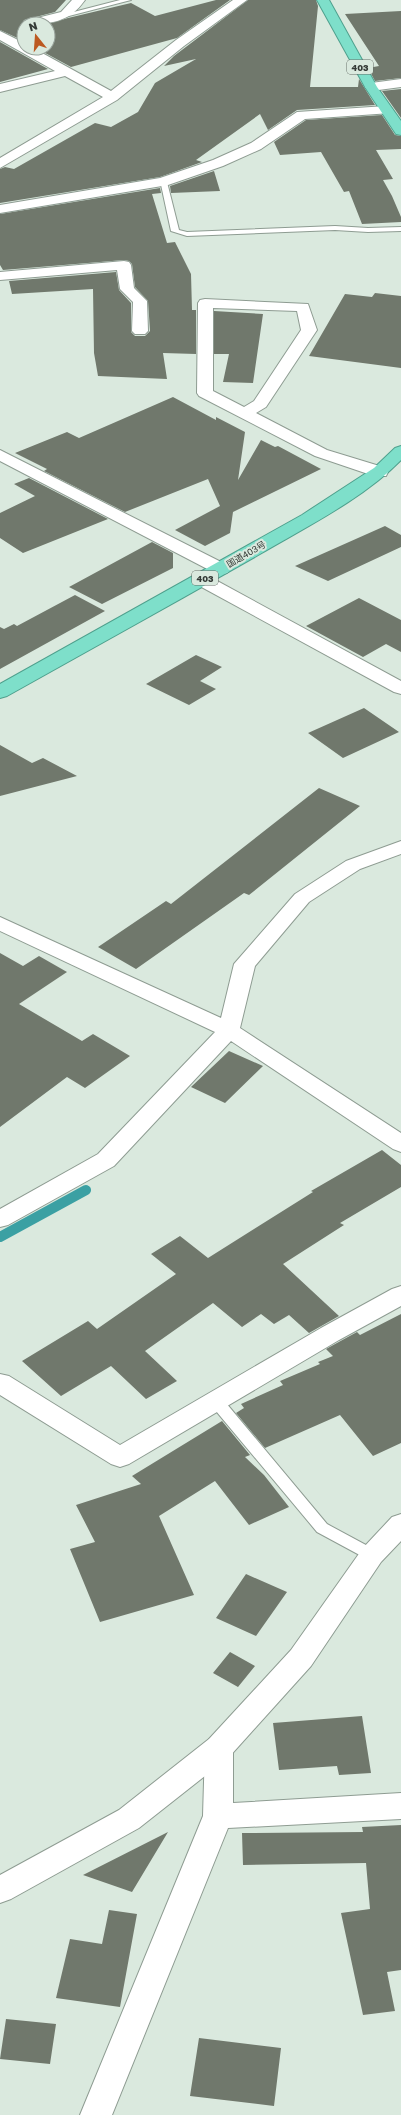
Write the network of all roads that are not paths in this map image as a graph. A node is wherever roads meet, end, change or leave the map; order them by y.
1 (79, 0) edge
2 (128, 0) edge
3 (241, 0) edge
4 (323, 0) edge
5 (65, 15) junction
6 (56, 17) edge
7 (0, 35) edge
8 (67, 72) junction
9 (401, 83) edge
10 (371, 87) junction
11 (0, 88) edge
12 (112, 97) junction
13 (386, 110) junction
14 (401, 131) edge
15 (0, 164) edge
16 (162, 182) junction
17 (0, 209) edge
18 (401, 229) edge
19 (0, 276) edge
20 (140, 331) dead end
21 (245, 413) junction
22 (401, 451) edge
23 (0, 455) edge
24 (380, 472) junction
25 (221, 569) junction
26 (202, 580) junction
27 (401, 688) edge
28 (0, 692) edge
29 (401, 847) edge
30 (0, 923) edge
31 (229, 1030) junction
32 (401, 1144) edge
33 (0, 1218) edge
34 (401, 1295) edge
35 (0, 1383) edge
36 (216, 1401) junction
37 (401, 1524) edge
38 (372, 1555) junction
39 (219, 1748) junction
40 (401, 1806) edge
41 (218, 1816) junction
42 (0, 1890) edge
43 (96, 2115) edge

1 - 5 street
2 - 5 lane
3 - 12 street
4 - 10 highway, 403
5 - 6 street
7 - 8 street
8 - 11 street
8 - 12 street
9 - 10 street
10 - 13 highway, 403
12 - 15 street
13 - 14 highway, 403
13 - 16 street
16 - 17 street
16 - 18 lane
19 - 20 street
21 - 21 street
21 - 24 street
22 - 24 highway, 国道403号 / 403
23 - 25 street
24 - 25 highway, 国道403号 / 403
25 - 26 highway, 国道403号 / 403
26 - 27 street
26 - 28 highway, 国道403号 / 403
29 - 31 street
30 - 31 street
31 - 32 street
31 - 33 street
34 - 36 street
35 - 36 street
36 - 38 lane
37 - 38 street
38 - 39 street
39 - 41 street
39 - 42 street
40 - 41 street
41 - 43 street

